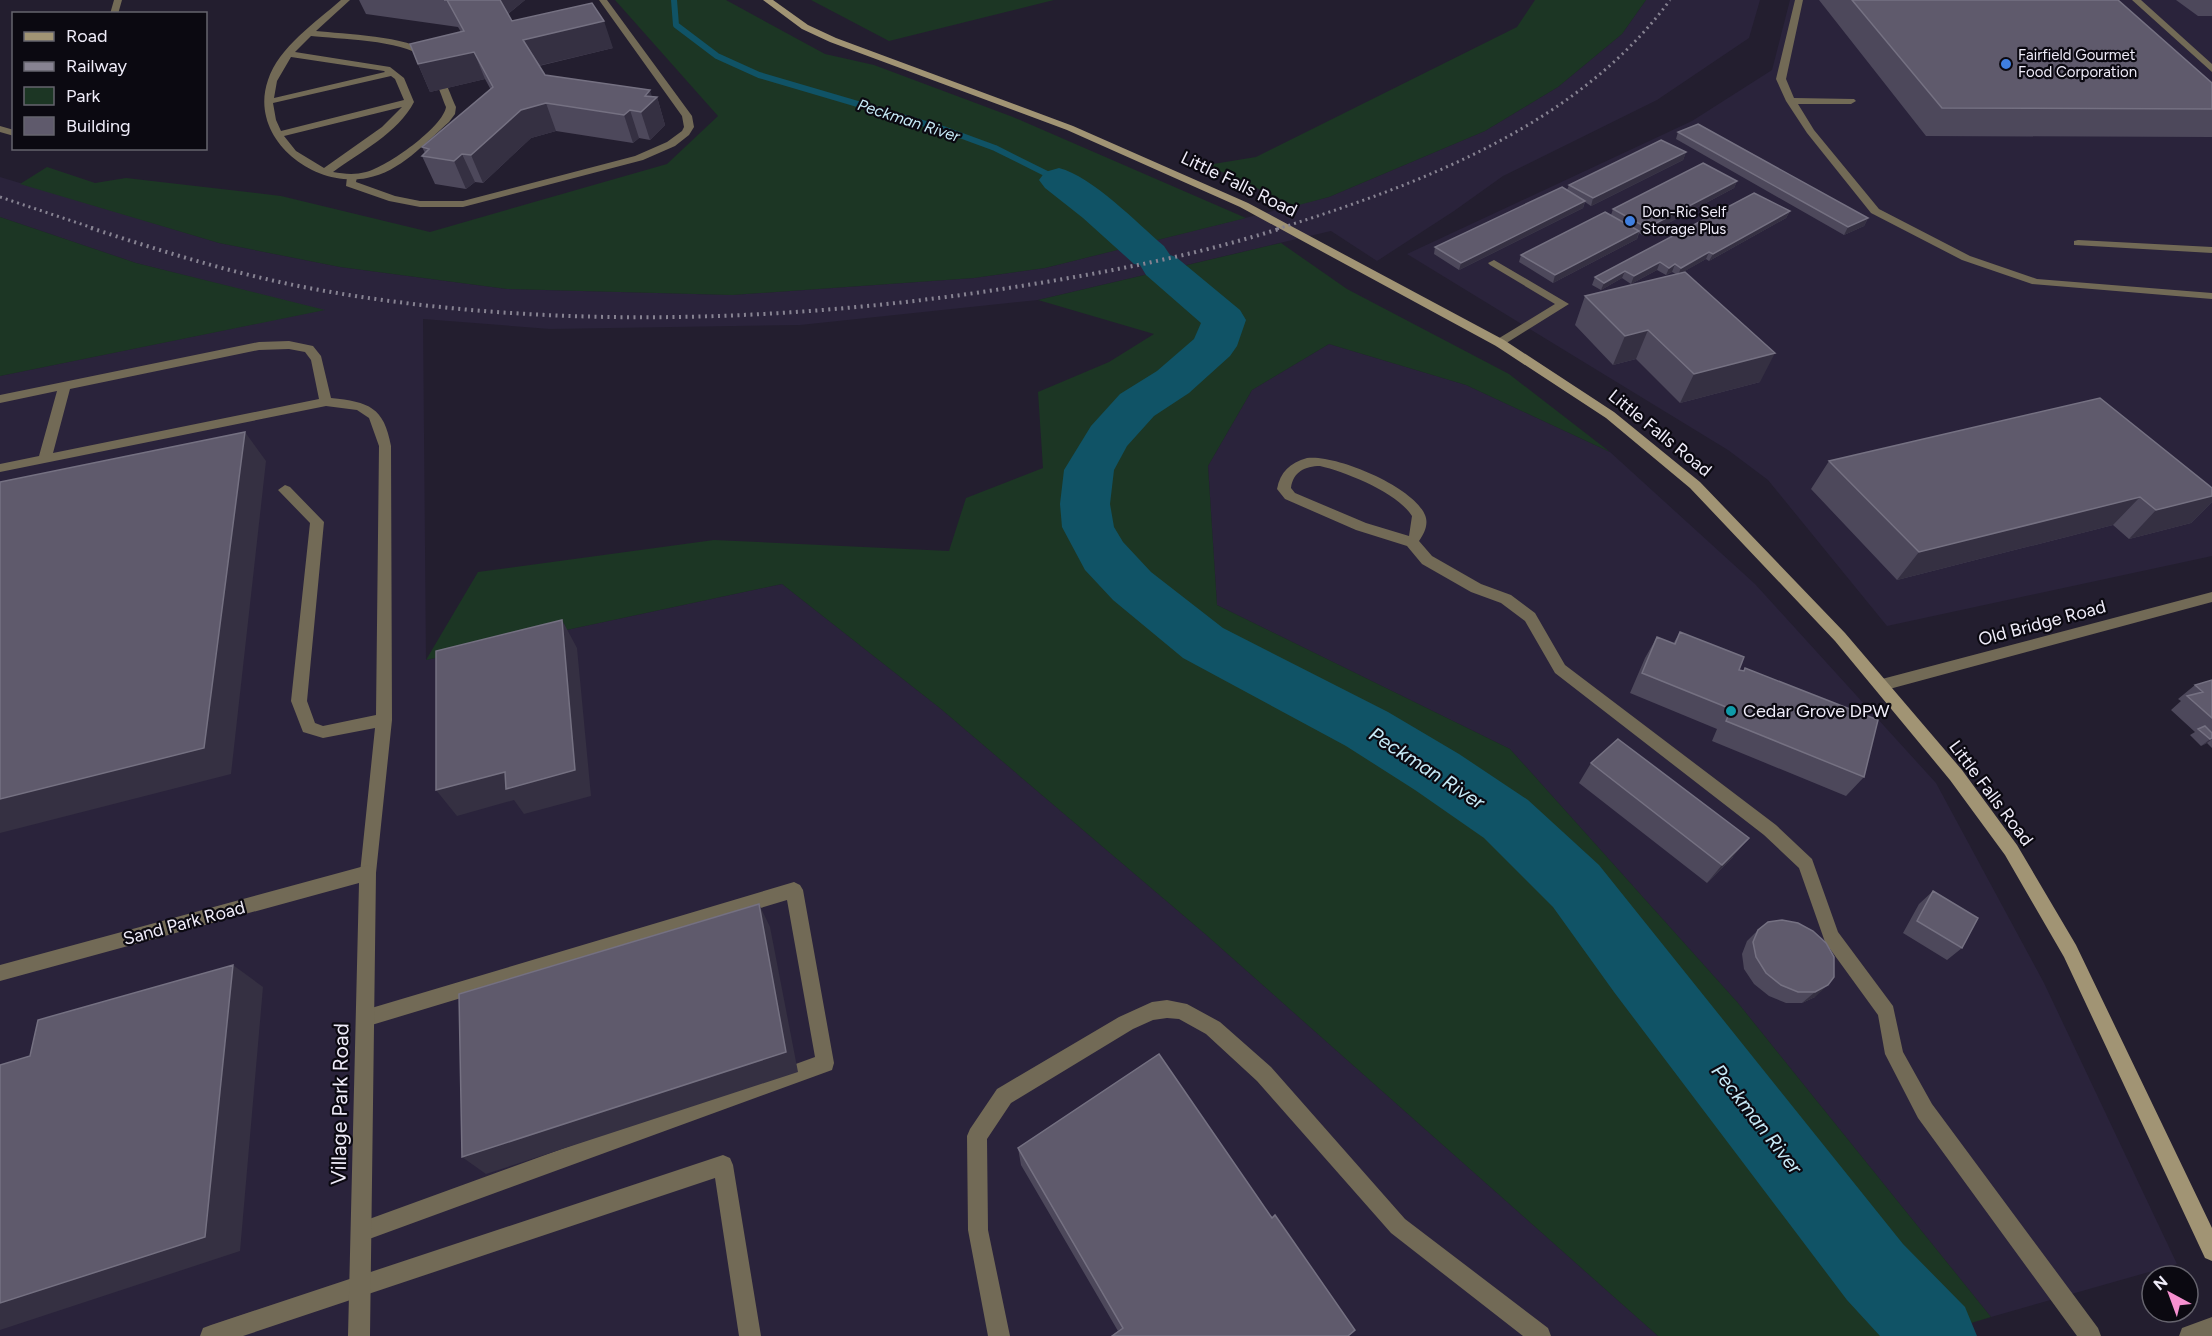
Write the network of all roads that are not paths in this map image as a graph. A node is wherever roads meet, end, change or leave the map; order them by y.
1 (346, 0) edge
2 (603, 0) edge
3 (767, 0) edge
4 (1799, 0) edge
5 (2136, 0) edge
6 (312, 33) junction
7 (290, 54) junction
8 (2212, 69) edge
9 (394, 73) junction
10 (1791, 101) junction
11 (1851, 101) dead end
12 (267, 102) junction
13 (409, 102) junction
14 (277, 135) junction
15 (327, 172) junction
16 (352, 177) junction
17 (2078, 243) dead end
18 (2212, 250) edge
19 (1494, 263) dead end
20 (2212, 296) edge
21 (1500, 343) junction
22 (65, 386) junction
23 (0, 399) edge
24 (326, 402) junction
25 (45, 459) junction
26 (0, 468) edge
27 (285, 490) dead end
28 (1412, 542) junction
29 (2212, 597) edge
30 (1882, 685) junction
31 (384, 720) junction
32 (368, 873) junction
33 (0, 973) edge
34 (365, 1018) junction
35 (362, 1232) junction
36 (2212, 1251) edge
37 (360, 1285) junction
38 (2212, 1328) edge
39 (211, 1336) edge
40 (359, 1336) edge
41 (750, 1336) edge
42 (999, 1336) edge
43 (1540, 1336) edge
44 (2090, 1336) edge
45 (2190, 1336) edge

1 - 6 street
2 - 16 street
3 - 21 street, Little Falls Road
4 - 10 street
5 - 8 street
6 - 7 street
6 - 16 street
7 - 9 street
7 - 12 street
9 - 12 street
9 - 13 street
10 - 11 street
10 - 20 street
12 - 14 street
13 - 14 street
13 - 15 street
14 - 15 street
15 - 16 street
17 - 18 street
19 - 21 street
21 - 30 street, Little Falls Road
22 - 23 street
22 - 24 street
22 - 25 street
24 - 25 street, Village Park Road
24 - 31 street, Village Park Road
25 - 26 street, Village Park Road
27 - 31 street
28 - 28 street
28 - 44 street
29 - 30 street, Old Bridge Road
30 - 36 street, Little Falls Road
31 - 32 street, Village Park Road
32 - 33 street, Sand Park Road
32 - 34 street, Village Park Road
34 - 35 street, Village Park Road
34 - 35 street
35 - 37 street, Village Park Road
37 - 39 street
37 - 40 street, Village Park Road
37 - 41 street
38 - 45 street
42 - 43 street

